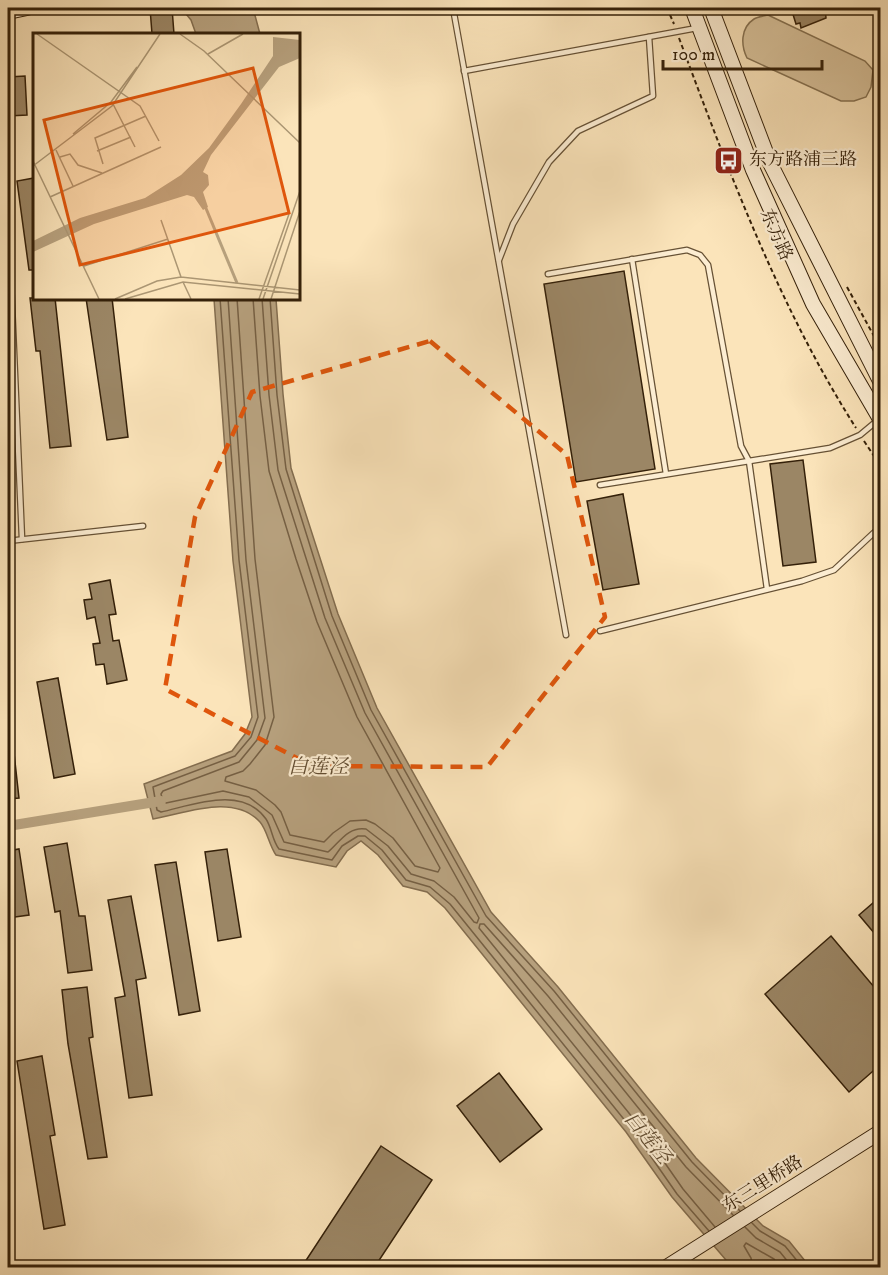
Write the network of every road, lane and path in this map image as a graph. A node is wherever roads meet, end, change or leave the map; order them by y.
1 (27, 8) edge
2 (453, 8) edge
3 (667, 8) edge
4 (692, 8) edge
5 (711, 8) edge
6 (8, 12) edge
7 (700, 28) junction
8 (676, 32) junction
9 (649, 37) junction
10 (464, 71) junction
11 (8, 211) edge
12 (632, 259) junction
13 (499, 262) junction
14 (548, 274) dead end
15 (847, 286) dead end
16 (880, 347) edge
17 (880, 381) edge
18 (880, 419) edge
19 (860, 435) junction
20 (749, 461) junction
21 (880, 465) edge
22 (666, 474) junction
23 (600, 485) dead end
24 (143, 526) dead end
25 (880, 527) edge
26 (22, 539) junction
27 (8, 541) edge
28 (767, 590) junction
29 (600, 631) dead end
30 (566, 635) dead end
31 (880, 1132) edge
32 (665, 1268) edge

1 - 6 main road
2 - 10 lane
3 - 8 path, 东方路
4 - 7 main road, 东方路
5 - 17 main road, 东方路
7 - 8 lane
7 - 18 main road, 东方路
8 - 9 lane
8 - 19 path, 东方路
9 - 10 lane
9 - 13 lane
10 - 13 lane
11 - 26 lane
12 - 14 lane
12 - 20 lane
12 - 22 lane
13 - 30 lane
15 - 16 path
18 - 19 lane
19 - 20 lane
19 - 21 path, 东方路
20 - 22 lane
20 - 28 lane
22 - 23 lane
24 - 26 lane
25 - 28 lane
26 - 27 lane
28 - 29 lane
31 - 32 main road, 东三里桥路

